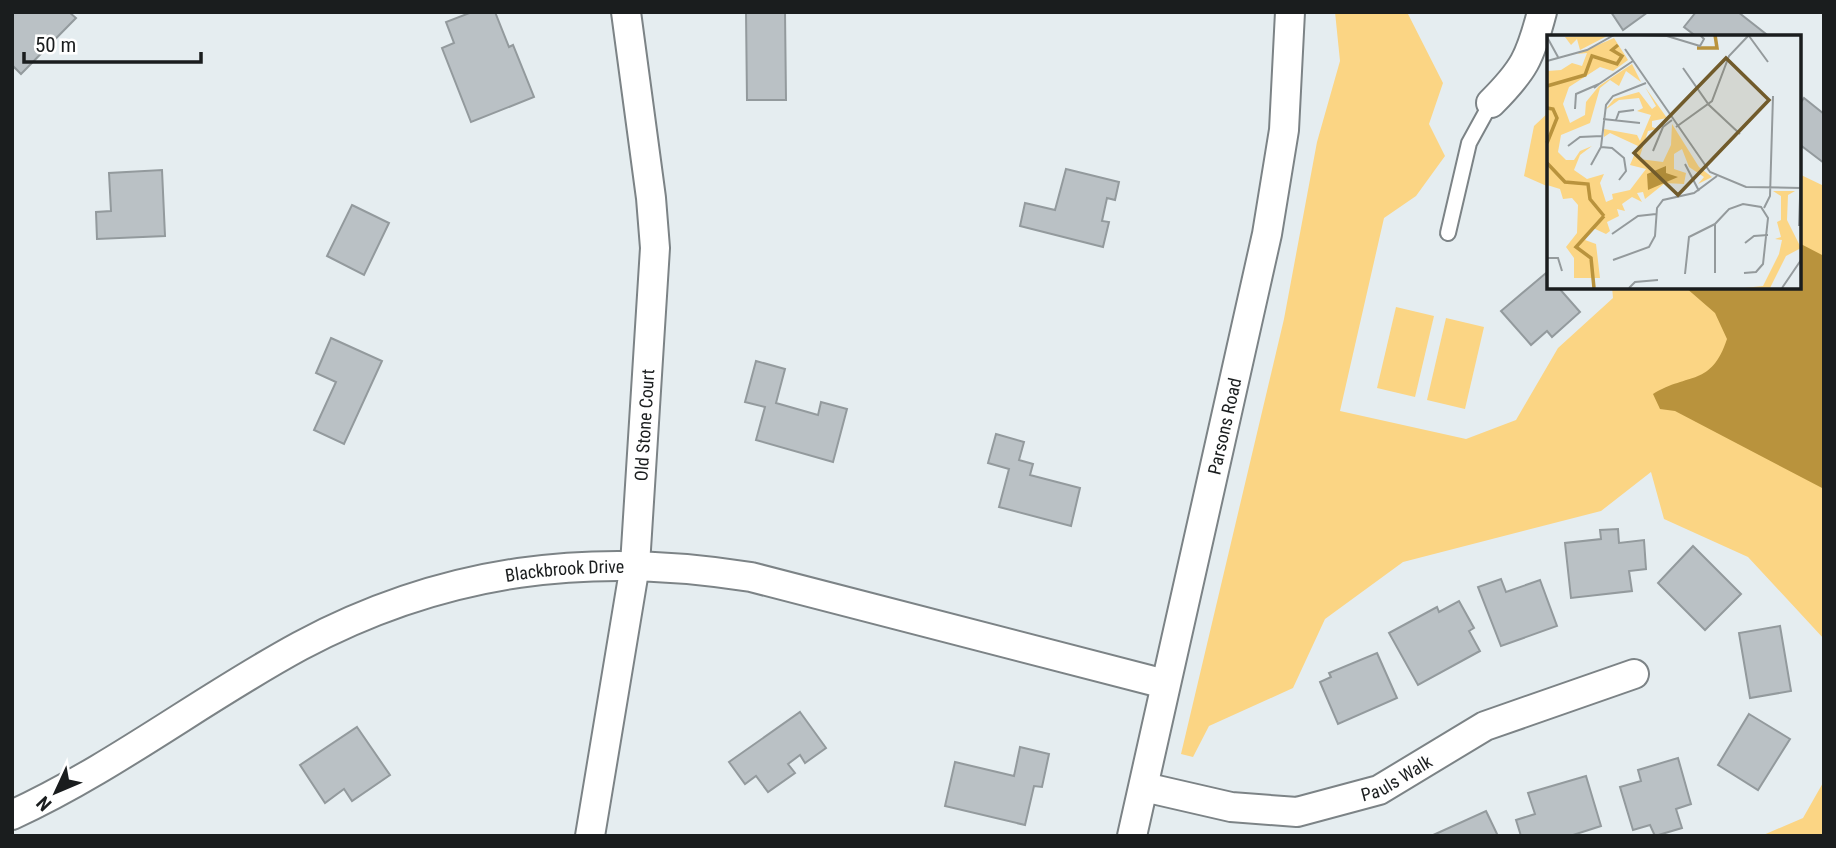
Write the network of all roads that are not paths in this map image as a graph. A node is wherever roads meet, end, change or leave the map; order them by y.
1 (626, 12) edge
2 (1290, 12) edge
3 (1542, 12) edge
4 (1490, 103) joint
5 (1448, 233) dead end
6 (635, 565) junction
7 (1634, 674) dead end
8 (1165, 684) junction
9 (1144, 788) junction
10 (12, 815) edge
11 (590, 836) edge
12 (1132, 836) edge

1 - 6 street, Old Stone Court
2 - 8 street, Parsons Road
3 - 4 street
4 - 5 lane
6 - 8 street, Blackbrook Drive
6 - 10 street, Blackbrook Drive
6 - 11 street, Old Stone Court
7 - 9 street, Pauls Walk
8 - 9 street, Parsons Road
9 - 12 street, Parsons Road

